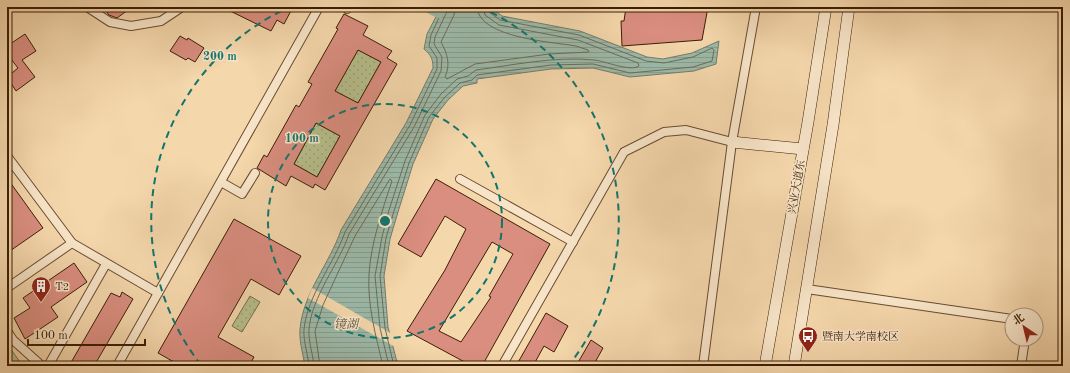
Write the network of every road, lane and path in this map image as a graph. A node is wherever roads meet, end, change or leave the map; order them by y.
1 (87, 7) edge
2 (182, 7) edge
3 (319, 7) edge
4 (756, 7) edge
5 (826, 7) edge
6 (849, 7) edge
7 (732, 142) junction
8 (803, 150) junction
9 (7, 156) edge
10 (255, 173) dead end
11 (460, 179) dead end
12 (221, 182) junction
13 (573, 242) junction
14 (72, 243) junction
15 (106, 264) junction
16 (7, 288) edge
17 (807, 289) junction
18 (158, 293) junction
19 (1004, 317) edge
20 (7, 331) edge
21 (1024, 347) edge
22 (42, 366) edge
23 (48, 366) edge
24 (117, 366) edge
25 (502, 366) edge
26 (704, 366) edge
27 (765, 366) edge
28 (794, 366) edge
29 (1021, 366) edge

1 - 2 street
3 - 12 street
4 - 7 street
5 - 8 main road, 兴业大道东
6 - 17 main road
7 - 8 main road
7 - 13 street
7 - 26 street
8 - 27 main road, 兴业大道东
9 - 14 street
10 - 12 street
11 - 13 street
12 - 18 street
13 - 25 street
14 - 15 street
14 - 16 street
15 - 18 street
15 - 23 street
17 - 19 street
17 - 28 main road
18 - 24 street
20 - 22 street
21 - 29 street

